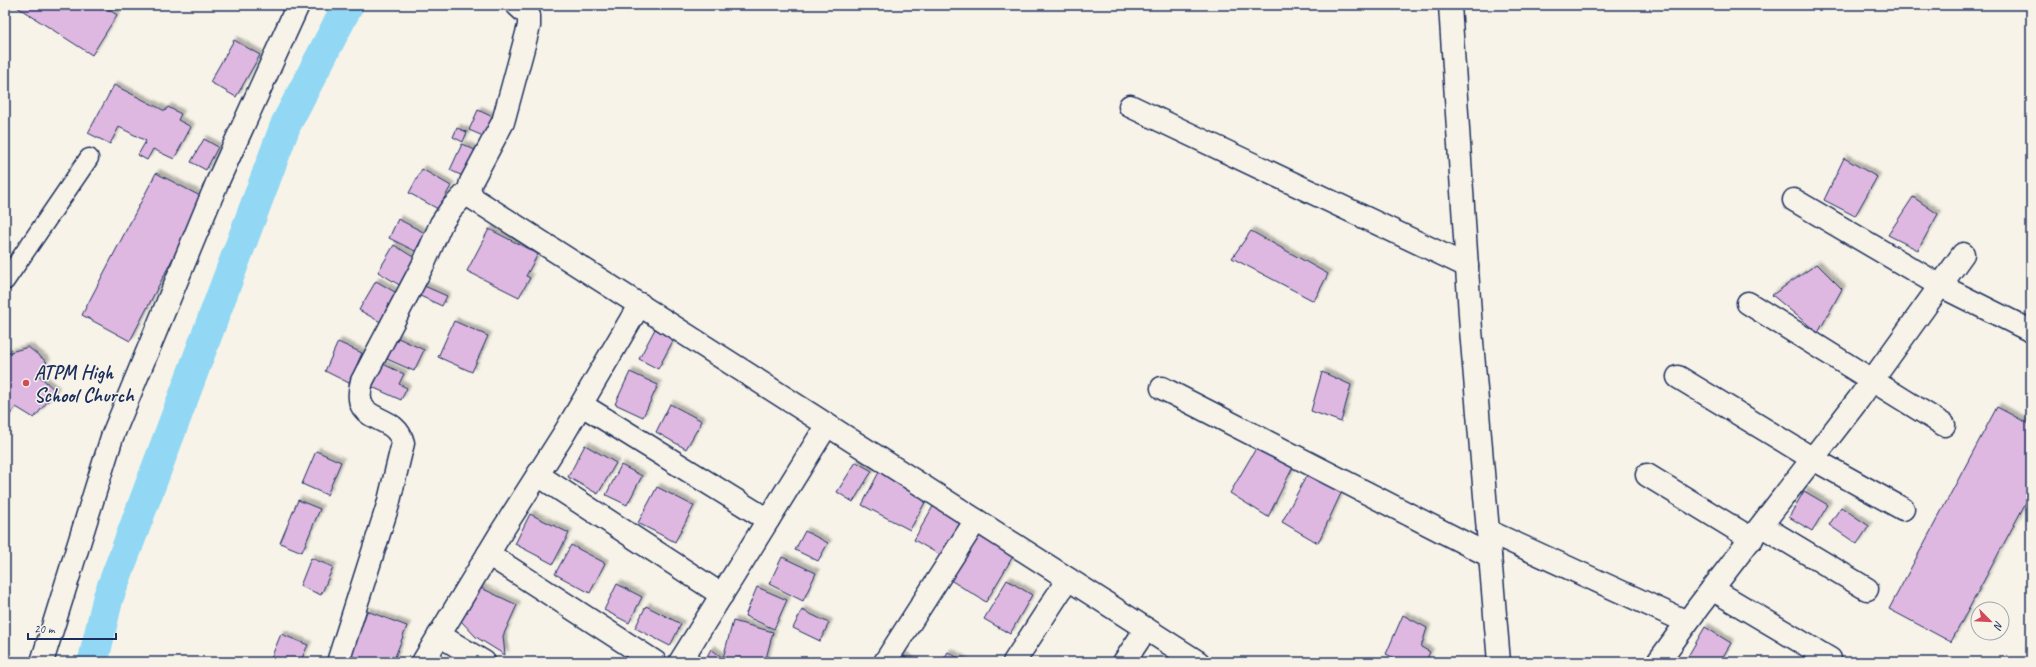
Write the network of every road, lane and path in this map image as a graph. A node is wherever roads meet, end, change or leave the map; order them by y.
1 (298, 5) edge
2 (518, 5) edge
3 (1450, 5) edge
4 (1130, 106) dead end
5 (89, 158) dead end
6 (468, 190) junction
7 (1794, 200) dead end
8 (1963, 254) dead end
9 (1467, 266) junction
10 (5, 281) edge
11 (1939, 286) junction
12 (1748, 303) dead end
13 (640, 304) junction
14 (2031, 331) edge
15 (1678, 377) dead end
16 (1872, 380) junction
17 (1162, 388) dead end
18 (582, 405) junction
19 (827, 425) junction
20 (1944, 425) dead end
21 (1813, 459) junction
22 (538, 474) junction
23 (1647, 475) dead end
24 (1903, 509) dead end
25 (768, 520) junction
26 (976, 520) junction
27 (1488, 531) junction
28 (1757, 532) junction
29 (488, 554) junction
30 (1490, 556) junction
31 (1068, 579) junction
32 (1712, 589) junction
33 (1867, 589) dead end
34 (722, 595) junction
35 (1687, 622) junction
36 (1146, 628) junction
37 (439, 635) junction
38 (1830, 659) dead end
39 (42, 662) edge
40 (338, 662) edge
41 (423, 662) edge
42 (484, 662) edge
43 (655, 662) edge
44 (680, 662) edge
45 (885, 662) edge
46 (1014, 662) edge
47 (1124, 662) edge
48 (1198, 662) edge
49 (1499, 662) edge
50 (1658, 662) edge

1 - 39 street
2 - 6 street
3 - 9 street
4 - 9 street
5 - 10 lane
6 - 13 street
6 - 40 street
7 - 11 street
8 - 11 street
9 - 27 street
11 - 14 street
11 - 16 street
12 - 16 street
13 - 18 street
13 - 19 street
15 - 21 street
16 - 20 street
16 - 21 street
17 - 30 street
18 - 22 street
18 - 25 street
19 - 25 street
19 - 26 street
21 - 24 street
21 - 28 street
22 - 29 street
22 - 34 street
23 - 28 street
25 - 34 street
26 - 31 street
26 - 45 street
27 - 30 street
27 - 35 street
28 - 32 street
28 - 33 street
29 - 37 street
29 - 43 street
30 - 49 street
31 - 36 street
31 - 46 street
32 - 35 street
32 - 38 street
34 - 44 street
35 - 50 street
36 - 47 street
36 - 48 street
37 - 41 street
37 - 42 street

